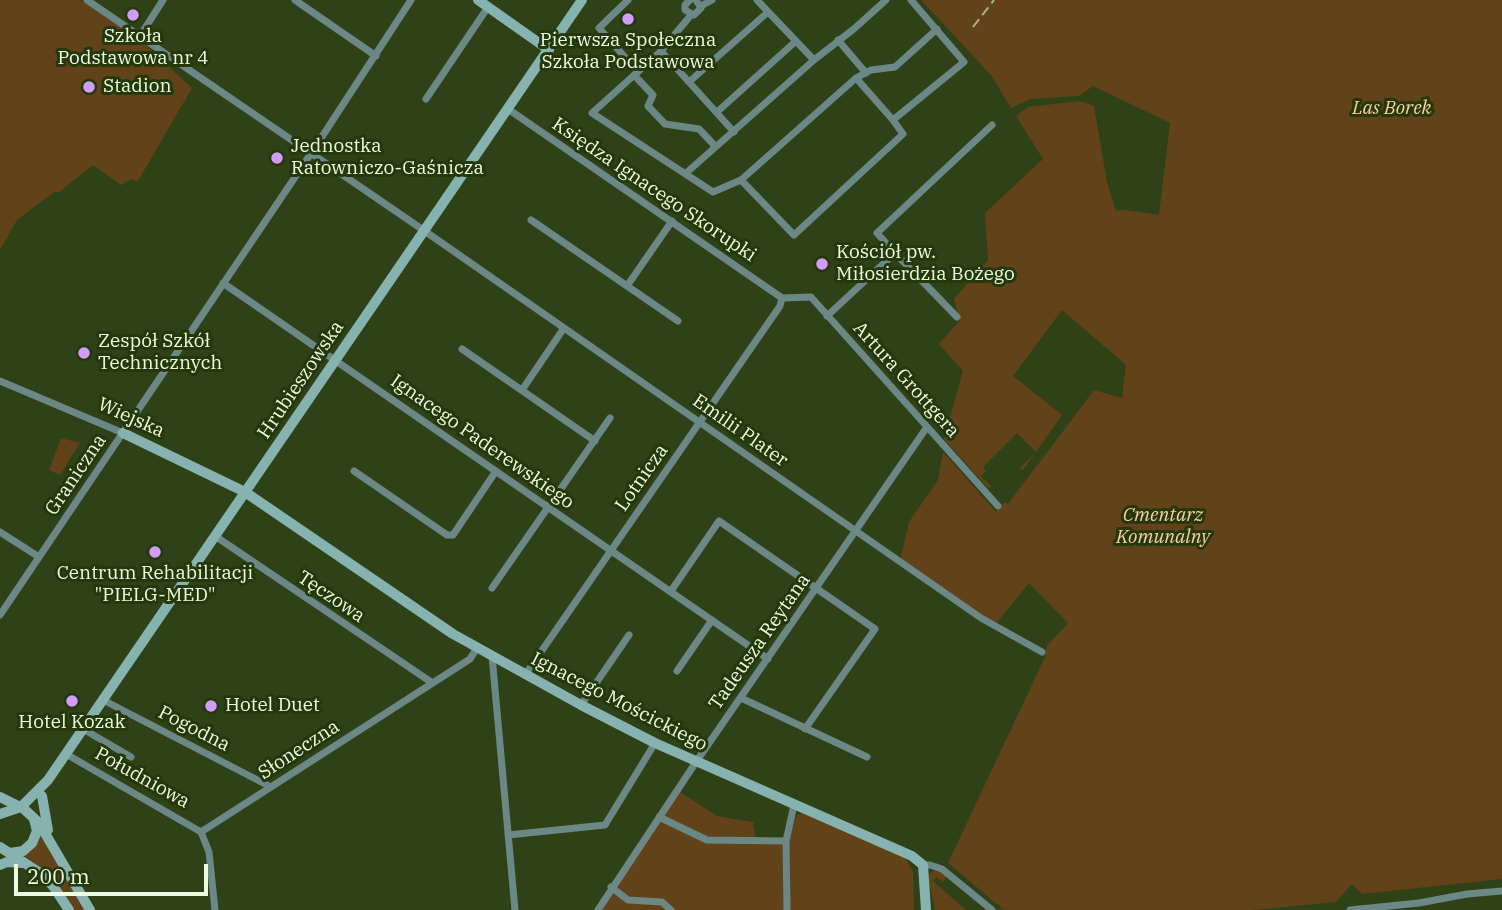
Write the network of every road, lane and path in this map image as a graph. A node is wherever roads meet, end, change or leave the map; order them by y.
1 (87, 0) edge
2 (163, 0) edge
3 (295, 0) edge
4 (411, 0) edge
5 (582, 0) edge
6 (628, 0) edge
7 (712, 0) edge
8 (758, 0) edge
9 (886, 0) edge
10 (911, 0) edge
11 (687, 1) edge
12 (485, 3) edge
13 (698, 3) edge
14 (768, 12) junction
15 (691, 15) junction
16 (937, 29) junction
17 (140, 36) junction
18 (838, 40) junction
19 (796, 41) junction
20 (549, 50) junction
21 (661, 51) junction
22 (376, 55) junction
23 (814, 60) junction
24 (636, 73) junction
25 (866, 73) junction
26 (856, 78) junction
27 (689, 82) junction
28 (426, 99) dead end
29 (508, 108) junction
30 (717, 113) junction
31 (893, 120) junction
32 (992, 125) dead end
33 (734, 132) junction
34 (715, 146) junction
35 (311, 153) junction
36 (685, 174) junction
37 (741, 180) junction
38 (531, 220) dead end
39 (672, 221) junction
40 (424, 230) junction
41 (895, 253) junction
42 (223, 283) junction
43 (627, 286) junction
44 (782, 298) junction
45 (827, 316) junction
46 (957, 317) dead end
47 (678, 321) dead end
48 (564, 328) junction
49 (462, 349) dead end
50 (336, 360) junction
51 (0, 381) edge
52 (522, 390) junction
53 (610, 418) dead end
54 (700, 422) junction
55 (927, 427) junction
56 (123, 433) junction
57 (595, 442) junction
58 (354, 471) dead end
59 (496, 471) junction
60 (245, 492) junction
61 (998, 506) dead end
62 (549, 508) junction
63 (856, 530) junction
64 (0, 532) edge
65 (215, 536) junction
66 (611, 551) junction
67 (39, 557) junction
68 (492, 588) dead end
69 (816, 588) junction
70 (671, 591) junction
71 (0, 615) edge
72 (712, 620) junction
73 (629, 635) dead end
74 (477, 648) junction
75 (1042, 652) dead end
76 (492, 656) junction
77 (768, 659) junction
78 (677, 671) dead end
79 (525, 675) junction
80 (431, 682) junction
81 (741, 698) junction
82 (103, 699) junction
83 (581, 705) junction
84 (83, 729) junction
85 (804, 729) junction
86 (654, 743) junction
87 (66, 754) junction
88 (131, 757) dead end
89 (867, 757) dead end
90 (696, 762) junction
91 (46, 782) junction
92 (271, 787) junction
93 (42, 796) junction
94 (4, 799) edge
95 (794, 805) junction
96 (21, 807) junction
97 (0, 814) edge
98 (659, 817) junction
99 (34, 818) junction
100 (201, 832) junction
101 (508, 835) junction
102 (49, 838) junction
103 (786, 841) junction
104 (4, 853) edge
105 (28, 863) junction
106 (0, 865) edge
107 (923, 865) junction
108 (611, 887) junction
109 (1502, 891) edge
110 (926, 909) edge
111 (69, 910) edge
112 (90, 910) edge
113 (215, 910) edge
114 (515, 910) edge
115 (598, 910) edge
116 (671, 910) edge
117 (787, 910) edge
118 (992, 910) edge
119 (1350, 910) edge

1 - 17 street, Emilii Plater
2 - 17 street
3 - 22 street
4 - 22 street, Graniczna
5 - 20 main road, Hrubieszowska
6 - 24 street
7 - 13 street
8 - 14 street
9 - 18 street
10 - 16 street
11 - 15 street
12 - 20 main road
12 - 28 street
13 - 15 street
14 - 19 street
14 - 27 street
15 - 21 street
16 - 25 street
16 - 31 street
17 - 35 street, Emilii Plater
18 - 23 street
18 - 25 street
19 - 23 street
19 - 30 street
20 - 29 main road, Hrubieszowska
21 - 24 street
21 - 27 street
22 - 35 street, Graniczna
23 - 33 street
24 - 34 street
24 - 36 street
25 - 26 street
26 - 31 street
26 - 37 street
27 - 30 street
29 - 39 street, Księdza Ignacego Skorupki
29 - 40 main road, Hrubieszowska
30 - 33 street
31 - 37 street
32 - 41 street
33 - 34 street
34 - 36 street
35 - 40 street, Emilii Plater
35 - 42 street, Graniczna
36 - 37 street
38 - 43 street
39 - 43 street
39 - 44 street, Księdza Ignacego Skorupki
40 - 48 street, Emilii Plater
40 - 50 main road, Hrubieszowska
41 - 45 street
41 - 46 street
42 - 50 street, Ignacego Paderewskiego
42 - 56 street, Graniczna
43 - 47 street
44 - 45 street, Artura Grottgera
44 - 54 street, Lotnicza
45 - 55 street, Artura Grottgera
48 - 52 street
48 - 54 street, Emilii Plater
49 - 52 street
50 - 59 street, Ignacego Paderewskiego
50 - 60 main road, Hrubieszowska
51 - 56 street, Wiejska
52 - 57 street
53 - 57 street
54 - 63 street, Emilii Plater
54 - 66 street, Lotnicza
55 - 61 street, Artura Grottgera
55 - 63 street, Tadeusza Reytana
56 - 60 main road, Wiejska
56 - 67 street, Graniczna
57 - 62 street
58 - 59 street
59 - 62 street, Ignacego Paderewskiego
60 - 65 main road, Hrubieszowska
60 - 74 main road, Ignacego Mościckiego
62 - 66 street, Ignacego Paderewskiego
62 - 68 street
63 - 69 street, Tadeusza Reytana
63 - 75 street, Emilii Plater
64 - 67 street
65 - 80 street, Tęczowa
65 - 82 main road, Hrubieszowska
66 - 70 street, Ignacego Paderewskiego
66 - 79 street, Lotnicza
67 - 71 street, Graniczna
69 - 70 street
69 - 77 street, Tadeusza Reytana
69 - 85 street
70 - 72 street, Ignacego Paderewskiego
72 - 77 street, Ignacego Paderewskiego
72 - 78 street
73 - 83 street
74 - 76 main road, Ignacego Mościckiego
74 - 80 street, Słoneczna
76 - 79 main road, Ignacego Mościckiego
76 - 101 street
77 - 81 street, Tadeusza Reytana
79 - 83 main road, Ignacego Mościckiego
80 - 92 street, Słoneczna
81 - 85 street
81 - 90 street, Tadeusza Reytana
82 - 84 main road, Hrubieszowska
82 - 92 street, Pogodna
83 - 86 main road, Ignacego Mościckiego
84 - 87 main road, Hrubieszowska
84 - 88 street
85 - 89 street
86 - 90 main road, Ignacego Mościckiego
86 - 101 street
87 - 91 main road, Hrubieszowska
87 - 100 street, Południowa
90 - 95 main road, Ignacego Mościckiego
90 - 98 street, Tadeusza Reytana
91 - 93 main road
91 - 94 main road
91 - 96 main road
92 - 100 street, Słoneczna
93 - 99 main road
93 - 102 main road
94 - 96 main road
95 - 103 street
95 - 107 main road, Ignacego Mościckiego
96 - 97 main road
96 - 99 main road
98 - 103 street
98 - 108 street, Tadeusza Reytana
99 - 102 main road
99 - 104 main road
100 - 113 street
101 - 114 street
102 - 112 main road
103 - 117 street
104 - 105 main road
105 - 106 main road
105 - 111 main road
107 - 110 main road
107 - 118 street, Ignacego Mościckiego
108 - 115 street, Tadeusza Reytana
108 - 116 street
109 - 119 street

